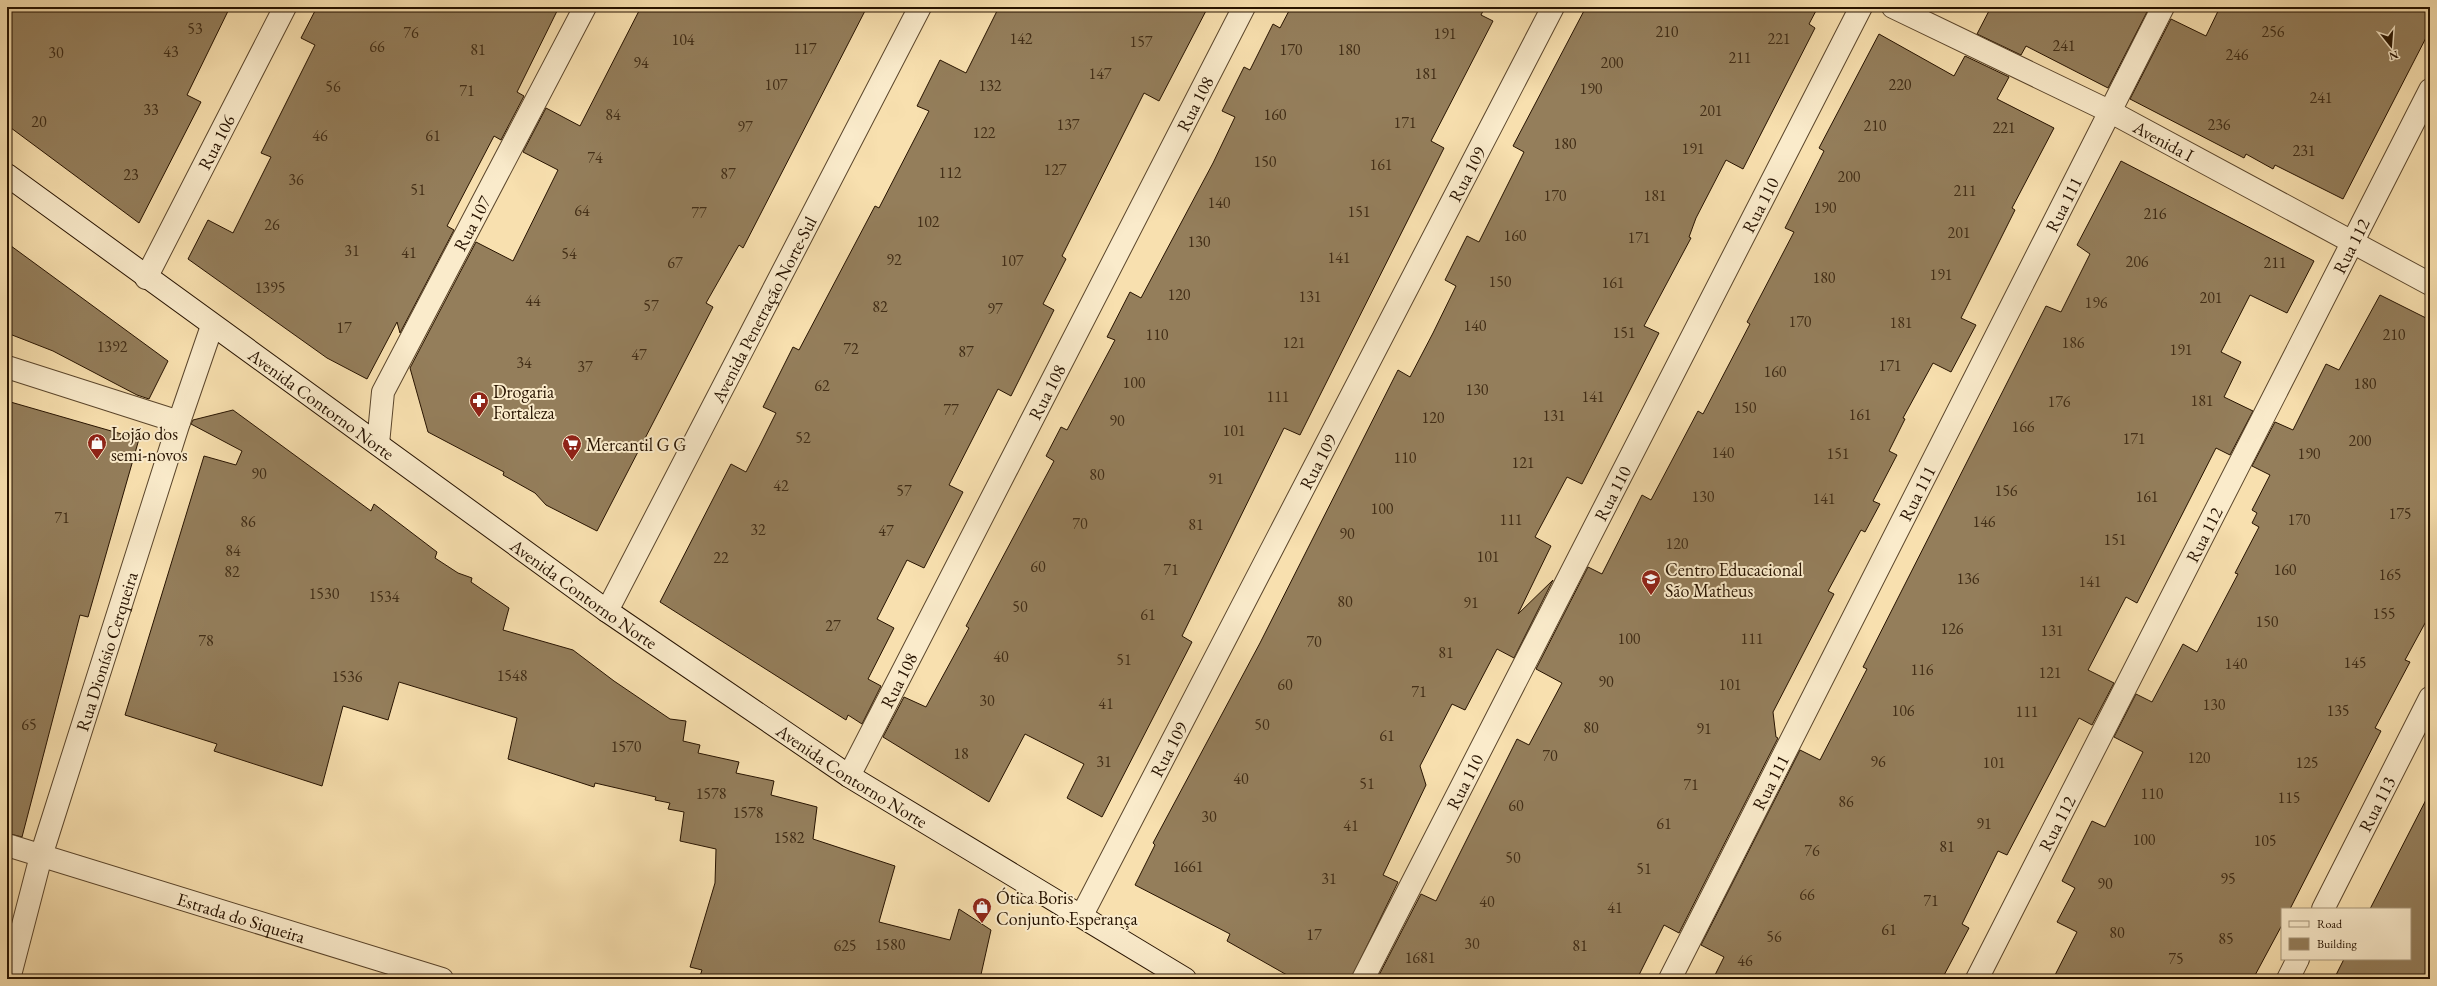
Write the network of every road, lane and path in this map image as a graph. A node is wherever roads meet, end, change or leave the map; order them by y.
1 (285, 7) edge
2 (585, 7) edge
3 (920, 7) edge
4 (1244, 7) edge
5 (1553, 7) edge
6 (1861, 7) edge
7 (1893, 7) edge
8 (2163, 7) edge
9 (2430, 90) edge
10 (2111, 112) junction
11 (7, 175) edge
12 (2352, 242) junction
13 (146, 278) junction
14 (2430, 284) edge
15 (212, 326) junction
16 (7, 367) edge
17 (179, 422) junction
18 (378, 444) junction
19 (607, 611) junction
20 (2430, 698) edge
21 (850, 776) junction
22 (7, 845) edge
23 (41, 856) junction
24 (2324, 908) edge
25 (1082, 915) junction
26 (2298, 960) edge
27 (9, 979) edge
28 (442, 979) edge
29 (1185, 979) edge
30 (1363, 979) edge
31 (1670, 979) edge
32 (1977, 979) edge
33 (2288, 979) edge

1 - 13 street, Rua 106
2 - 18 street, Rua 107
3 - 19 street, Avenida Penetração Norte-Sul
4 - 21 street, Rua 108
5 - 25 street, Rua 109
6 - 30 street, Rua 110
7 - 10 street, Avenida I
8 - 10 street, Rua 111
9 - 12 street, Rua 112
10 - 12 street, Avenida I
10 - 31 street, Rua 111
11 - 13 street, Avenida Contorno Norte
12 - 14 street, Avenida I
12 - 32 street, Rua 112
13 - 15 street, Avenida Contorno Norte
15 - 17 street, Rua Dionísio Cerqueira
15 - 18 street, Avenida Contorno Norte
16 - 17 street
17 - 23 street, Rua Dionísio Cerqueira
18 - 19 street, Avenida Contorno Norte
19 - 21 street, Avenida Contorno Norte
20 - 24 street, Rua 113
21 - 25 street, Avenida Contorno Norte
22 - 23 street, Estrada do Siqueira
23 - 27 street, Rua Dionísio Cerqueira
23 - 28 street, Estrada do Siqueira
25 - 29 street, Avenida Contorno Norte
26 - 33 street

